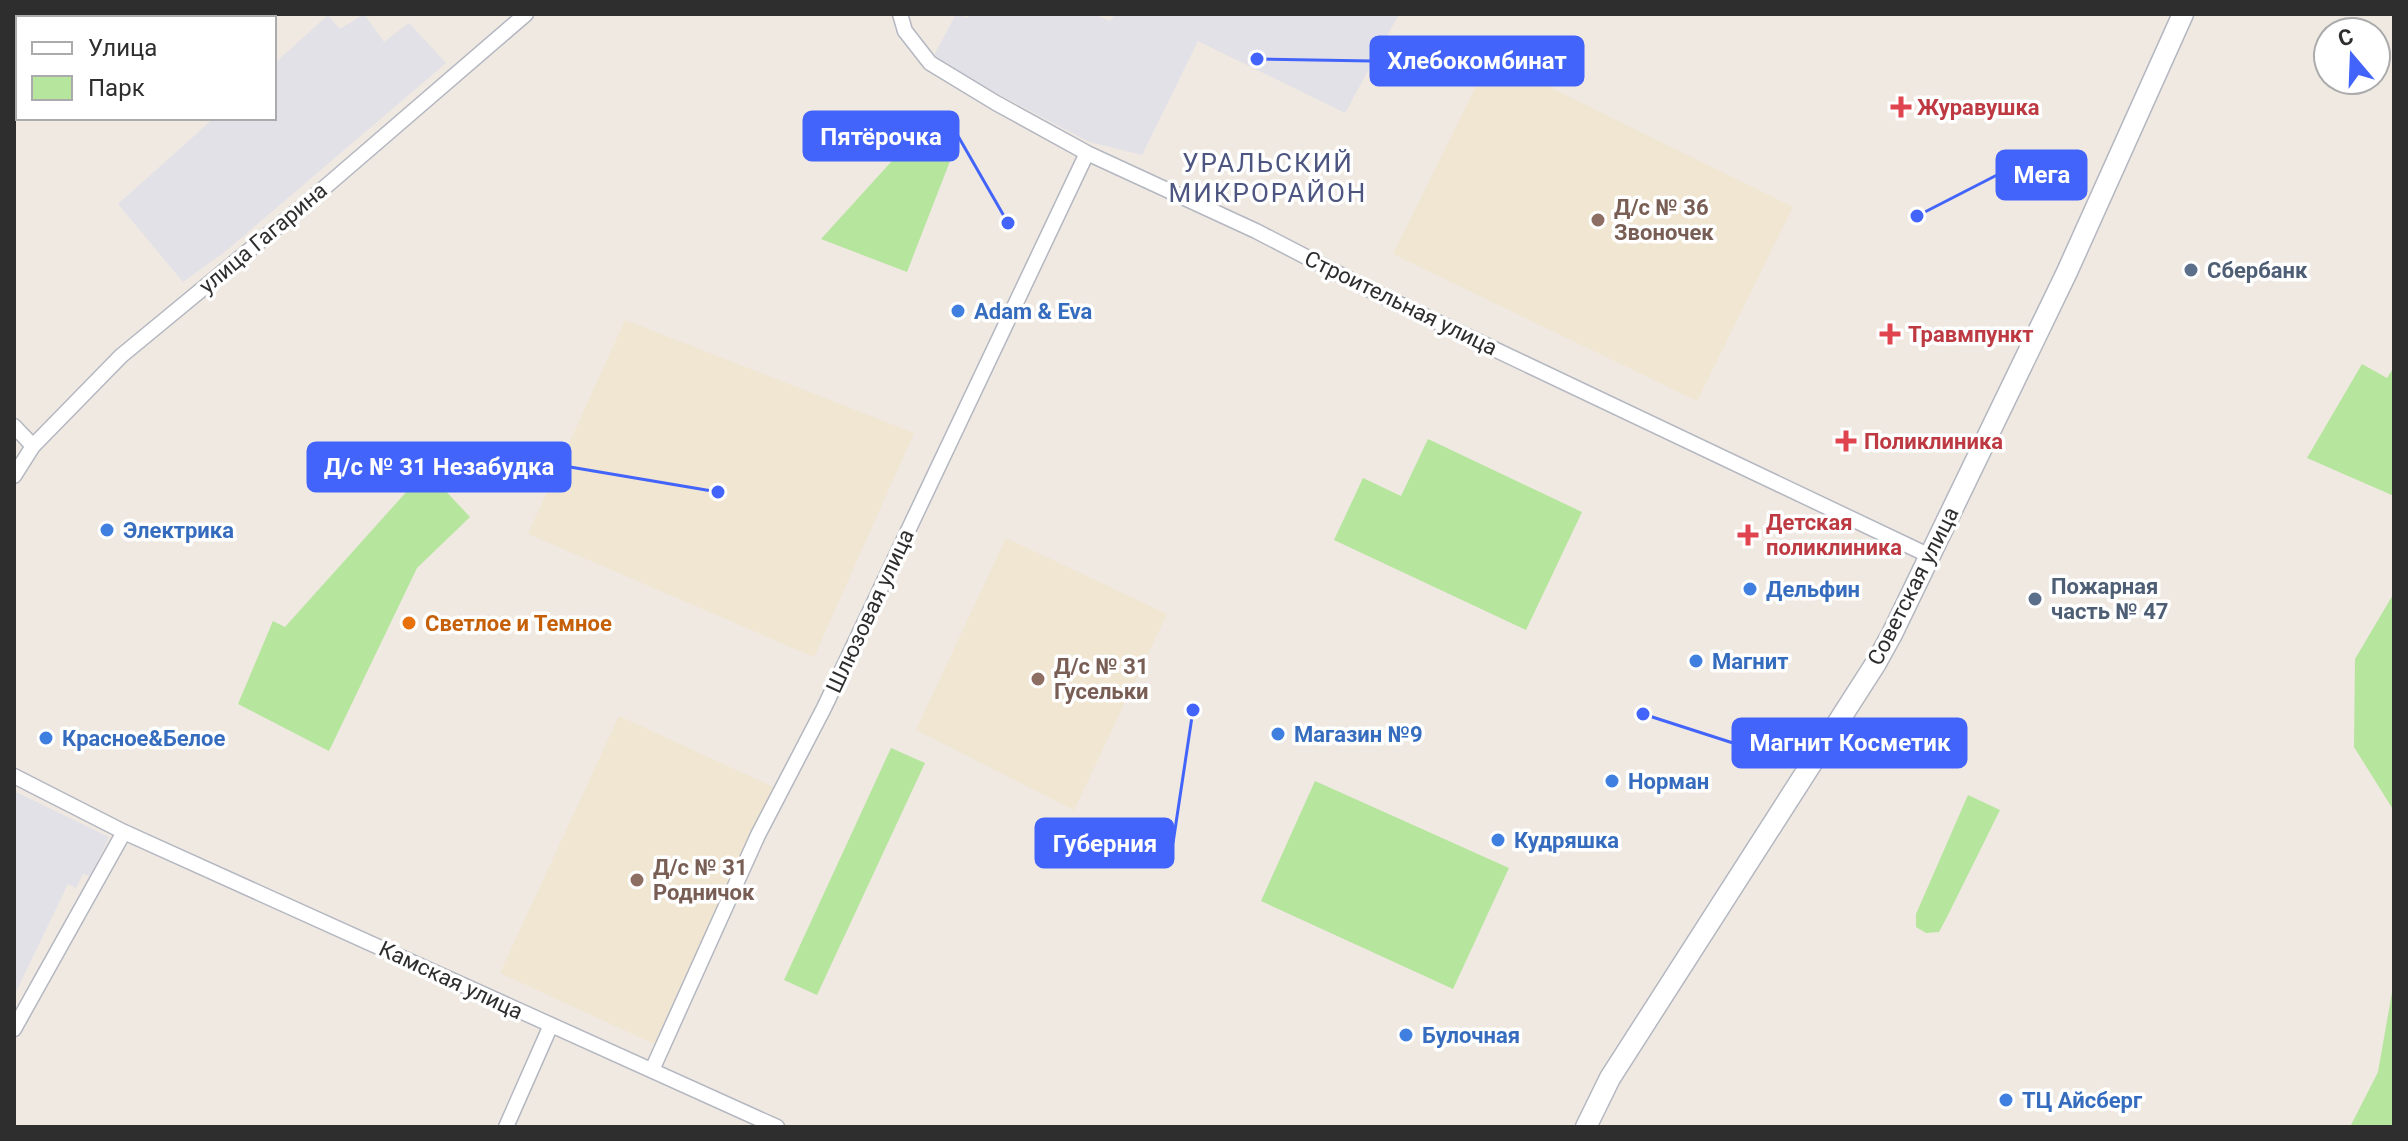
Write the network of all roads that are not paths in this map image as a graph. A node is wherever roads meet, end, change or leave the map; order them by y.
1 (526, 14) edge
2 (900, 14) edge
3 (2183, 14) edge
4 (1087, 153) junction
5 (14, 426) edge
6 (33, 446) junction
7 (14, 476) edge
8 (1930, 556) junction
9 (14, 776) edge
10 (124, 832) junction
11 (551, 1025) junction
12 (14, 1029) edge
13 (652, 1070) junction
14 (506, 1127) edge
15 (777, 1127) edge
16 (1586, 1127) edge

1 - 6 street, улица Гагарина
2 - 4 street, Строительная улица
3 - 8 main road, Советская улица
4 - 8 street, Строительная улица
4 - 13 street, Шлюзовая улица
5 - 6 street
6 - 7 street, улица Гагарина
8 - 16 main road, Советская улица
9 - 10 street
10 - 11 street, Камская улица
10 - 12 street
11 - 13 street, Камская улица
11 - 14 street
13 - 15 street, Камская улица

